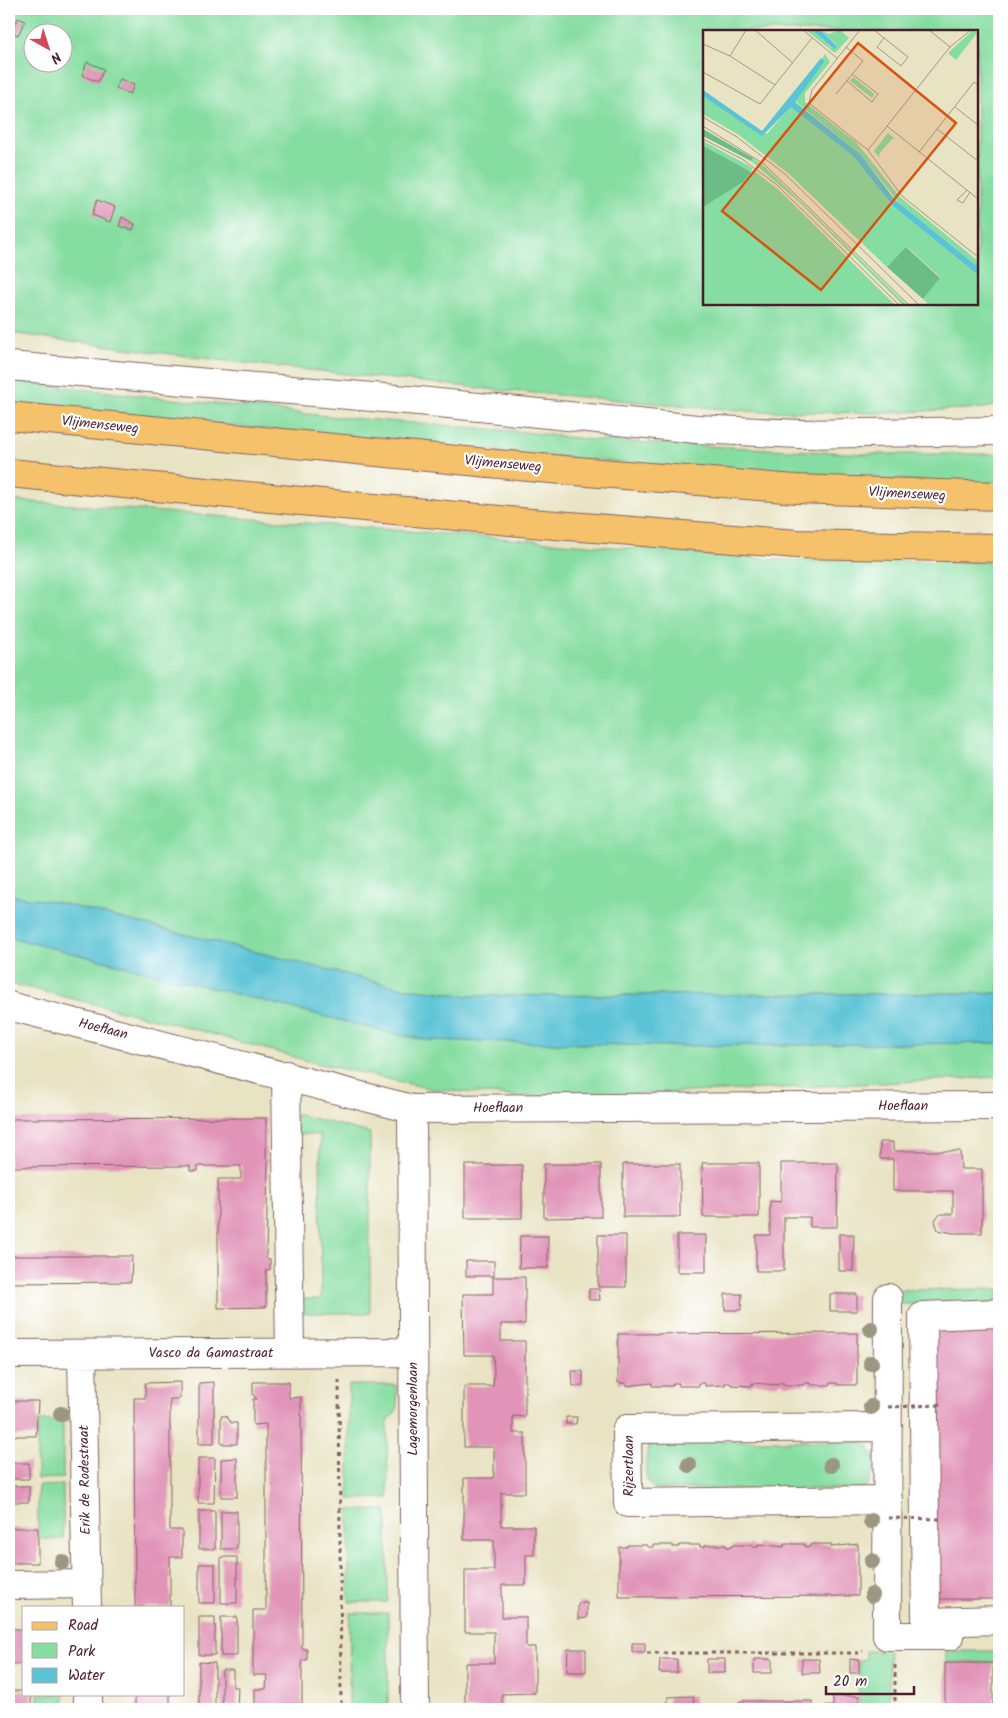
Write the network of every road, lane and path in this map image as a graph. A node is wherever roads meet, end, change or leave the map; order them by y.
1 (9, 366) edge
2 (9, 416) edge
3 (999, 431) edge
4 (9, 473) edge
5 (999, 496) edge
6 (999, 548) edge
7 (9, 1006) edge
8 (286, 1075) junction
9 (999, 1106) edge
10 (412, 1109) junction
11 (888, 1298) dead end
12 (999, 1313) edge
13 (339, 1352) junction
14 (413, 1352) junction
15 (290, 1353) junction
16 (9, 1354) edge
17 (82, 1354) junction
18 (940, 1405) dead end
19 (888, 1417) junction
20 (888, 1509) junction
21 (940, 1519) dead end
22 (9, 1585) edge
23 (87, 1595) edge
24 (999, 1620) edge
25 (891, 1636) junction
26 (999, 1636) edge
27 (647, 1654) dead end
28 (88, 1696) edge
29 (88, 1709) edge
30 (341, 1709) edge
31 (415, 1709) edge
32 (895, 1709) edge

1 - 3 street
2 - 5 main road, Vlijmenseweg
4 - 6 main road
7 - 8 street, Hoeflaan
8 - 10 street, Hoeflaan
8 - 15 street
9 - 10 street, Hoeflaan
10 - 14 street, Lagemorgenlaan
11 - 19 street
12 - 24 street
13 - 14 street, Vasco da Gamastraat
13 - 15 street, Vasco da Gamastraat
13 - 30 path
14 - 31 street, Lagemorgenlaan
15 - 17 street, Vasco da Gamastraat
16 - 17 street, Vasco da Gamastraat
17 - 23 street, Erik de Rodestraat
18 - 19 path, bridge
19 - 20 street
19 - 20 street, Rijzertlaan
20 - 21 path, bridge
20 - 25 street
22 - 23 street
25 - 26 street
25 - 27 path
25 - 32 path
28 - 29 street

